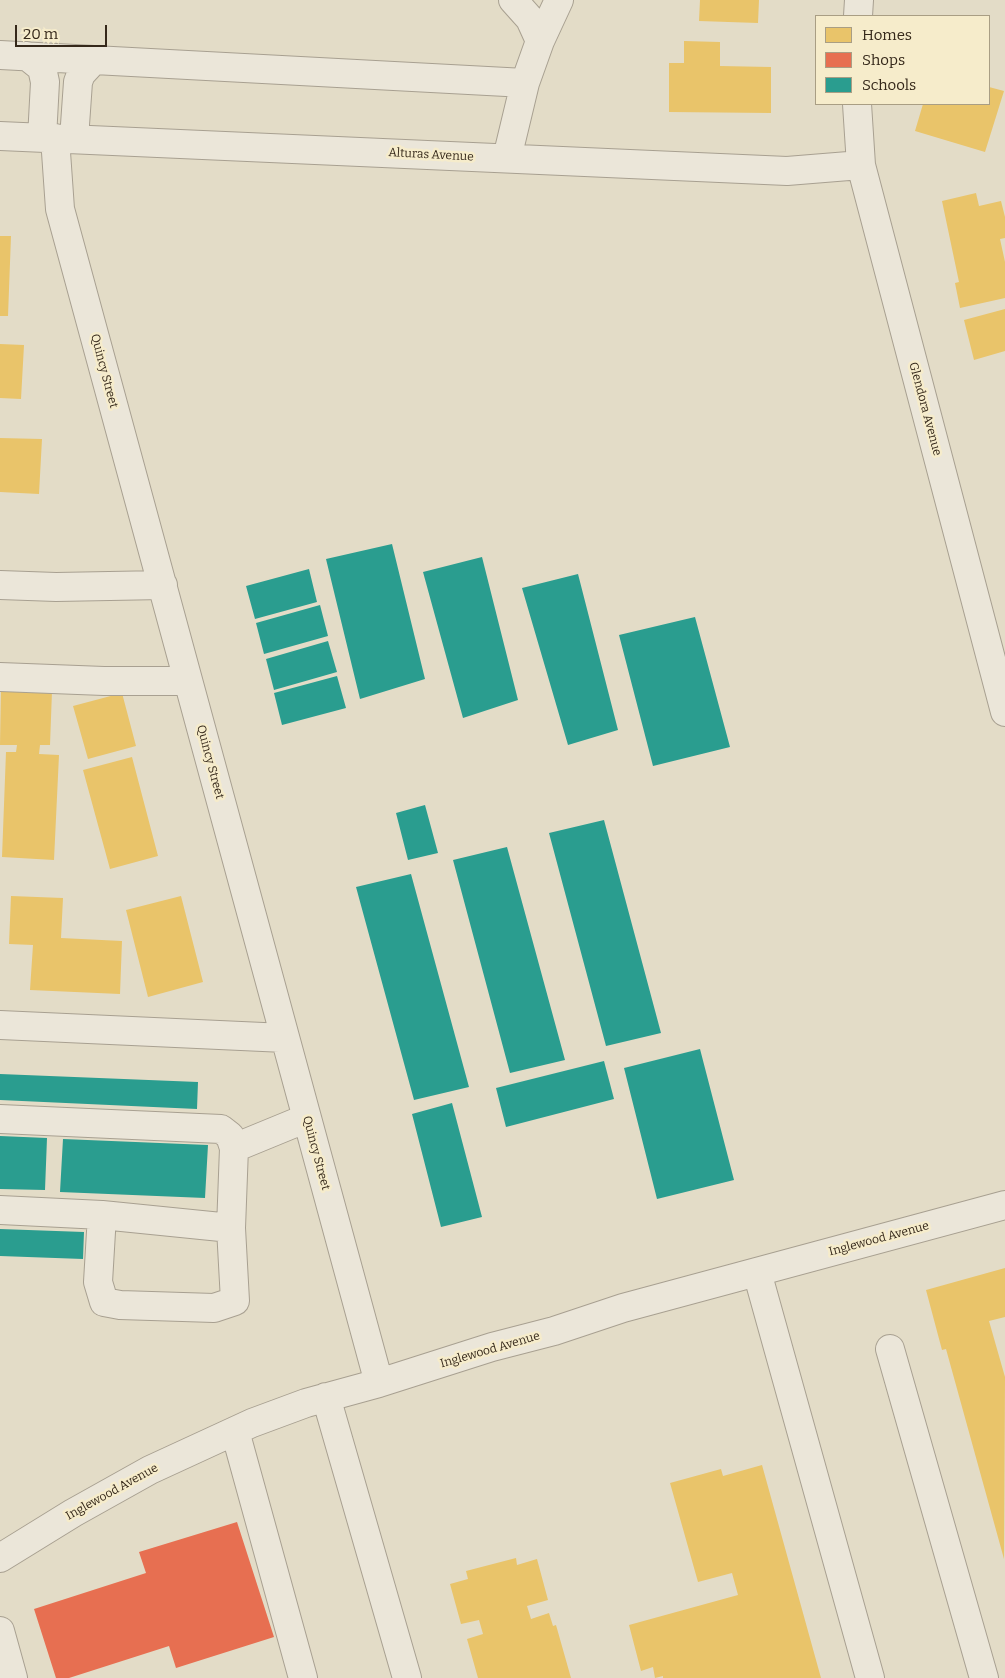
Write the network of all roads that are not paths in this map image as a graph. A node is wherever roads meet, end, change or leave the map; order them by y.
1 (513, 0) edge
2 (560, 0) edge
3 (859, 0) edge
4 (858, 15) edge
5 (540, 41) junction
6 (0, 55) edge
7 (27, 56) junction
8 (94, 60) junction
9 (525, 83) junction
10 (857, 105) edge
11 (0, 136) edge
12 (57, 138) junction
13 (507, 158) junction
14 (861, 165) junction
15 (0, 585) edge
16 (162, 586) junction
17 (0, 677) edge
18 (188, 681) junction
19 (1005, 712) edge
20 (0, 1025) edge
21 (285, 1038) junction
22 (307, 1118) junction
23 (0, 1119) edge
24 (234, 1148) junction
25 (1005, 1205) edge
26 (0, 1210) edge
27 (102, 1215) junction
28 (232, 1228) junction
29 (757, 1272) junction
30 (890, 1349) dead end
31 (379, 1383) junction
32 (326, 1397) junction
33 (235, 1431) junction
34 (0, 1558) edge
35 (0, 1631) edge
36 (13, 1678) edge
37 (303, 1678) edge
38 (406, 1678) edge
39 (870, 1678) edge
40 (984, 1678) edge

1 - 5 street
2 - 5 street
3 - 4 street
5 - 9 street
6 - 7 street
7 - 8 street
7 - 12 street
8 - 9 street
8 - 12 street
9 - 13 street
10 - 14 street, Glendora Avenue
11 - 12 street, Alturas Avenue
12 - 13 street, Alturas Avenue
12 - 16 street, Quincy Street
13 - 14 street, Alturas Avenue
14 - 19 street, Glendora Avenue
15 - 16 street
16 - 18 street, Quincy Street
17 - 18 street
18 - 21 street, Quincy Street
20 - 21 street
21 - 22 street, Quincy Street
22 - 24 street
22 - 31 street, Quincy Street
23 - 24 street
24 - 28 street
25 - 29 street, Inglewood Avenue
26 - 27 street
27 - 28 street
27 - 28 street
29 - 31 street, Inglewood Avenue
29 - 39 street
30 - 40 street
31 - 32 street, Inglewood Avenue
32 - 33 street, Inglewood Avenue
32 - 38 street
33 - 34 street, Inglewood Avenue
33 - 37 street
35 - 36 street

